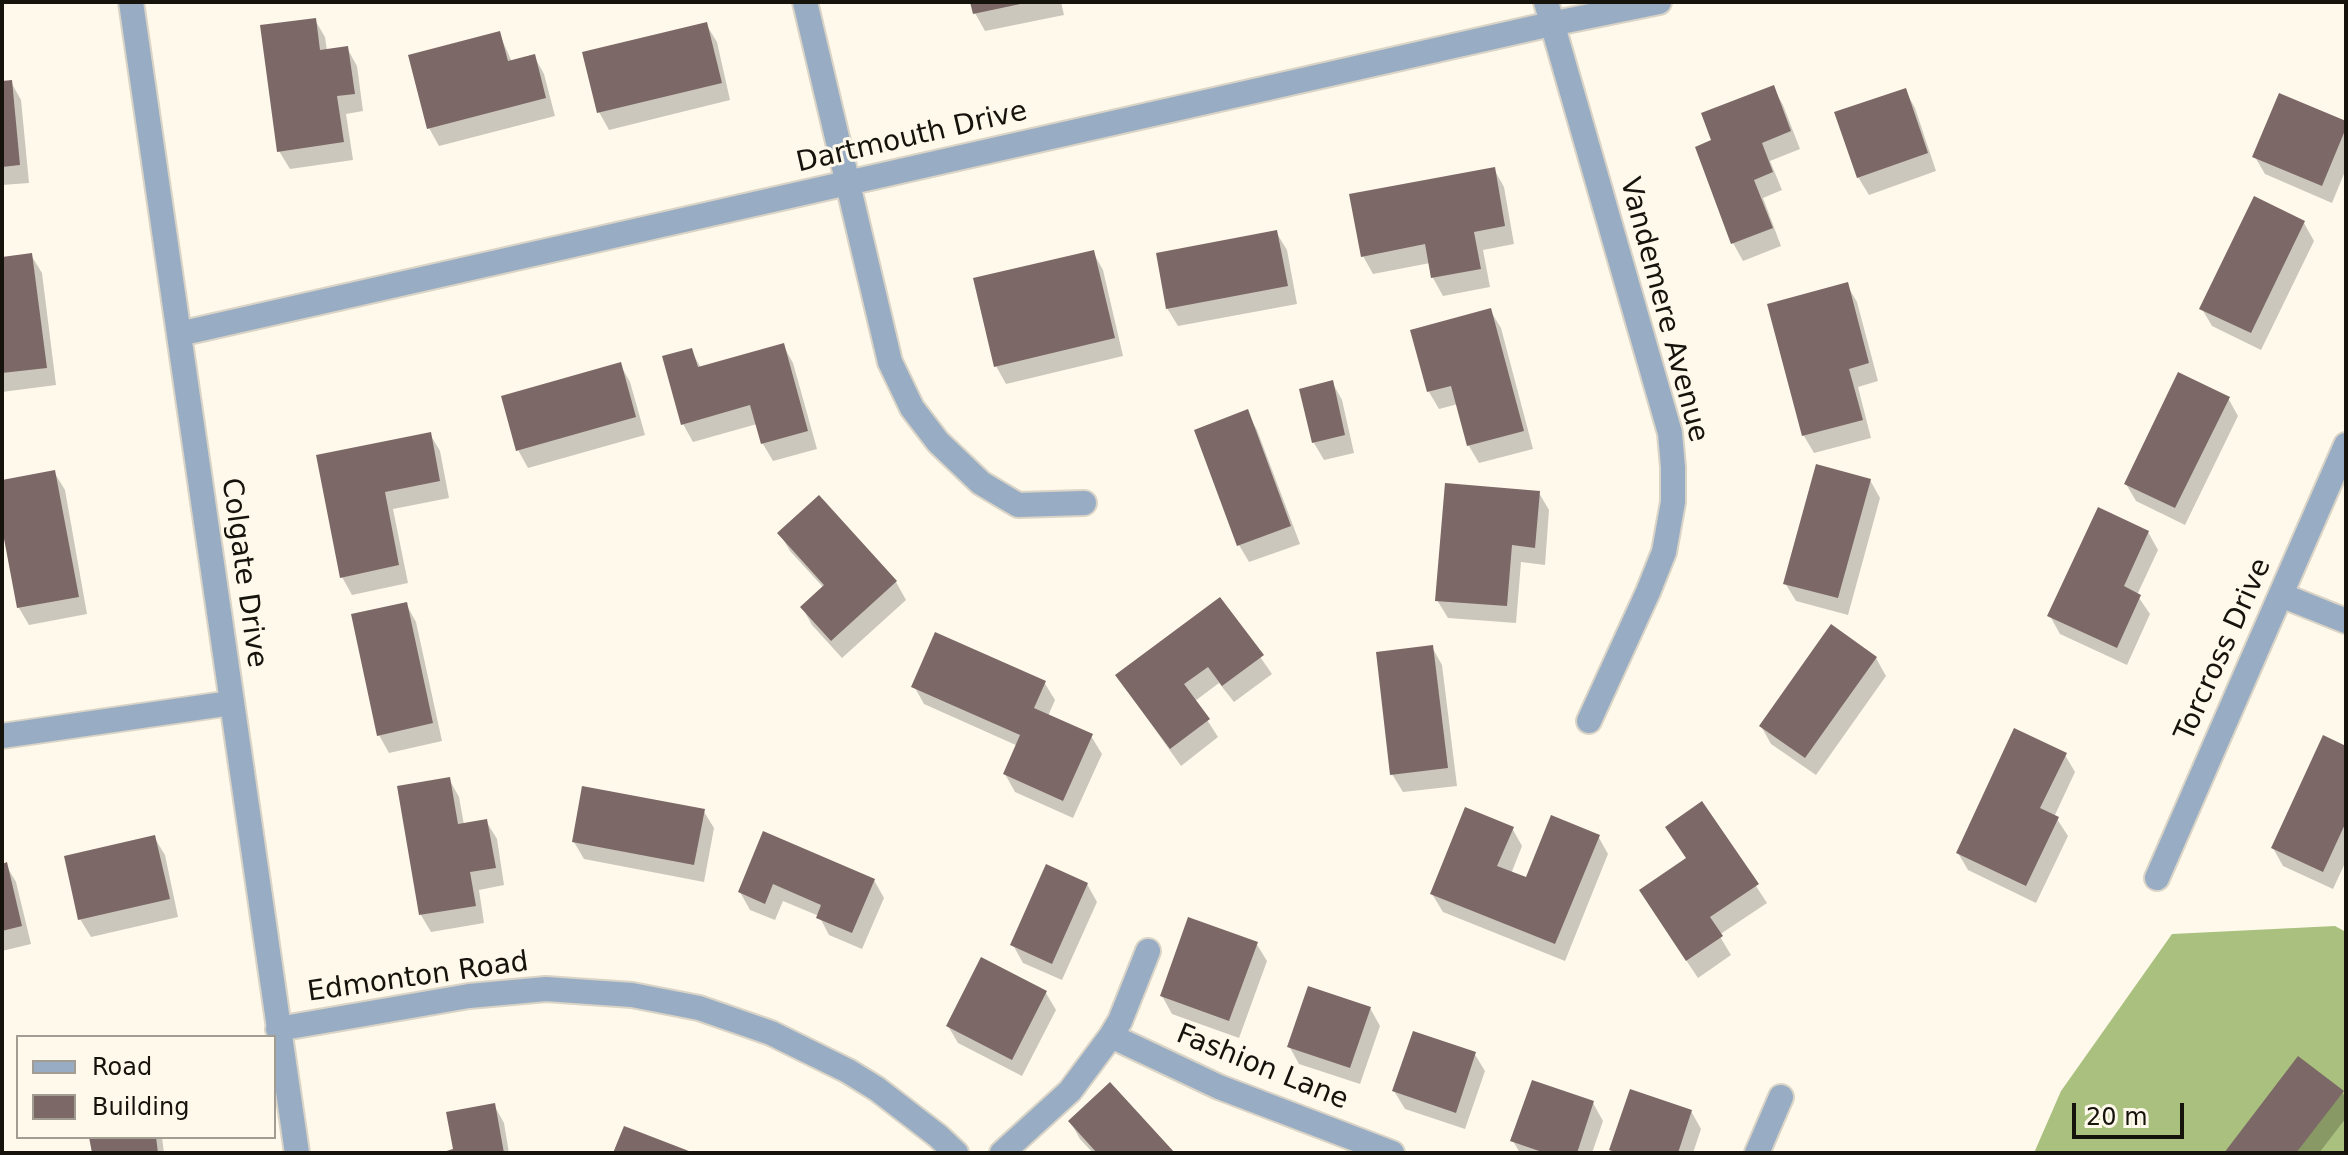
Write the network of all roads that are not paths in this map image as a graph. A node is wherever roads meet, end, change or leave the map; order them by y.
1 (131, 2) edge
2 (805, 2) edge
3 (1659, 2) edge
4 (1548, 13) edge
5 (846, 183) junction
6 (179, 334) junction
7 (2346, 445) edge
8 (1084, 503) dead end
9 (2281, 595) junction
10 (2346, 621) edge
11 (231, 703) junction
12 (1589, 721) dead end
13 (2, 736) edge
14 (2157, 878) dead end
15 (1148, 951) dead end
16 (278, 1029) junction
17 (1111, 1036) junction
18 (1781, 1097) dead end
19 (297, 1153) edge
20 (956, 1153) edge
21 (1002, 1153) edge
22 (1392, 1153) edge
23 (1757, 1153) edge

1 - 6 street, Colgate Drive
2 - 5 street
3 - 4 street, Dartmouth Drive
4 - 5 street, Dartmouth Drive
4 - 12 street, Vandemere Avenue
5 - 6 street, Dartmouth Drive
5 - 8 street
6 - 11 street, Colgate Drive
7 - 9 street, Torcross Drive
9 - 10 street
9 - 14 street, Torcross Drive
11 - 13 street
11 - 16 street, Colgate Drive
15 - 17 street
16 - 19 street, Colgate Drive
16 - 20 street, Edmonton Road
17 - 21 street
17 - 22 street, Fashion Lane
18 - 23 street

